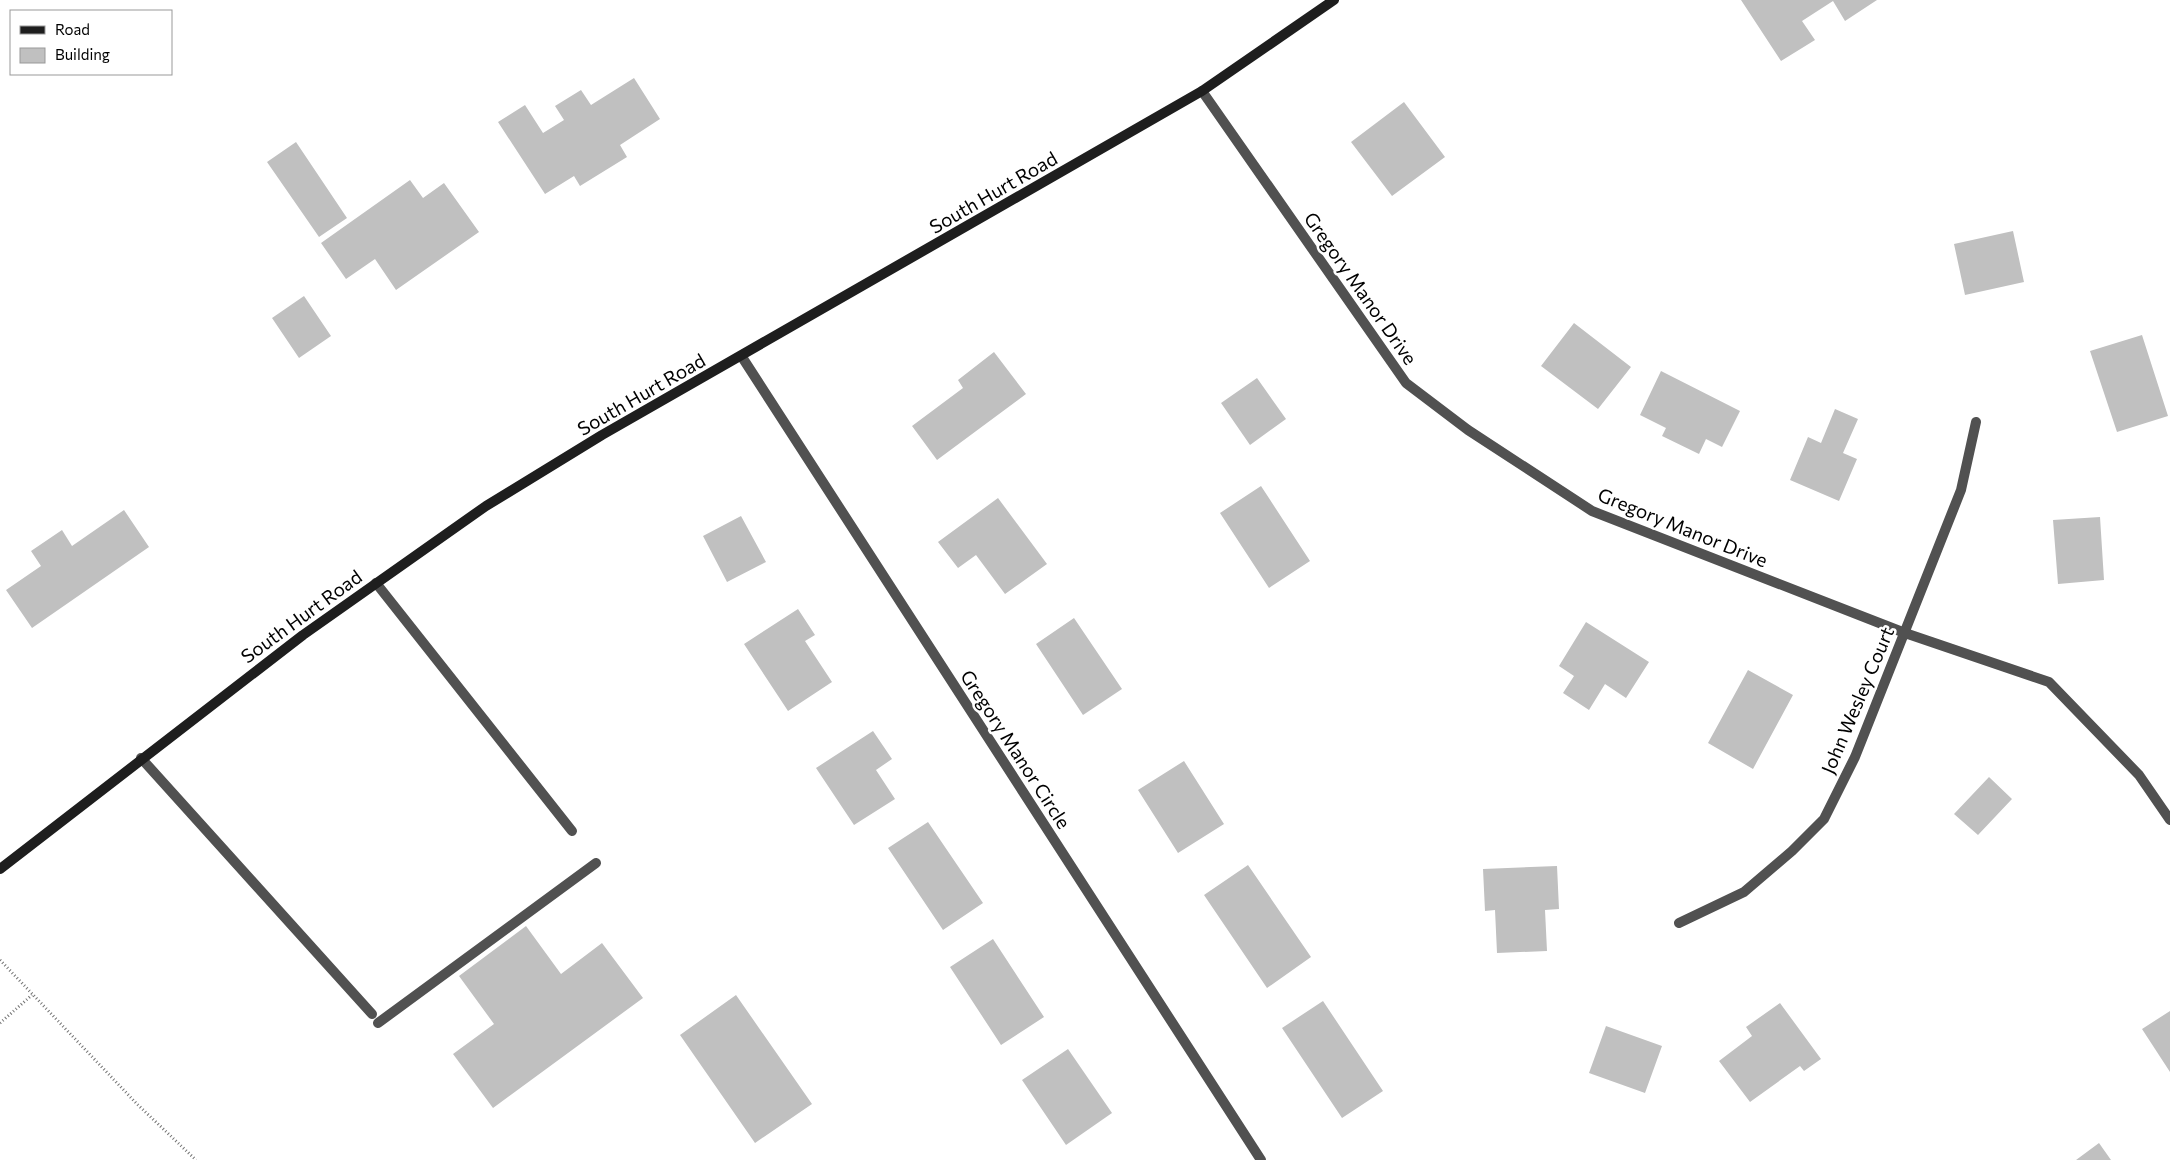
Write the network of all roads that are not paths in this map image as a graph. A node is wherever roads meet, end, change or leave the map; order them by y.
1 (1334, 0) edge
2 (1202, 92) junction
3 (742, 357) junction
4 (1976, 422) dead end
5 (376, 583) junction
6 (1905, 633) junction
7 (141, 758) junction
8 (2170, 820) edge
9 (572, 831) dead end
10 (596, 863) dead end
11 (0, 869) edge
12 (1678, 923) dead end
13 (1261, 1160) edge

1 - 2 street, South Hurt Road
2 - 3 street, South Hurt Road
2 - 6 street, Gregory Manor Drive
3 - 5 street, South Hurt Road
3 - 13 street, Gregory Manor Circle
4 - 6 street, John Wesley Court
5 - 7 street, South Hurt Road
5 - 9 street
6 - 8 street, Gregory Manor Drive
6 - 12 street, John Wesley Court
7 - 10 street
7 - 11 street, South Hurt Road

